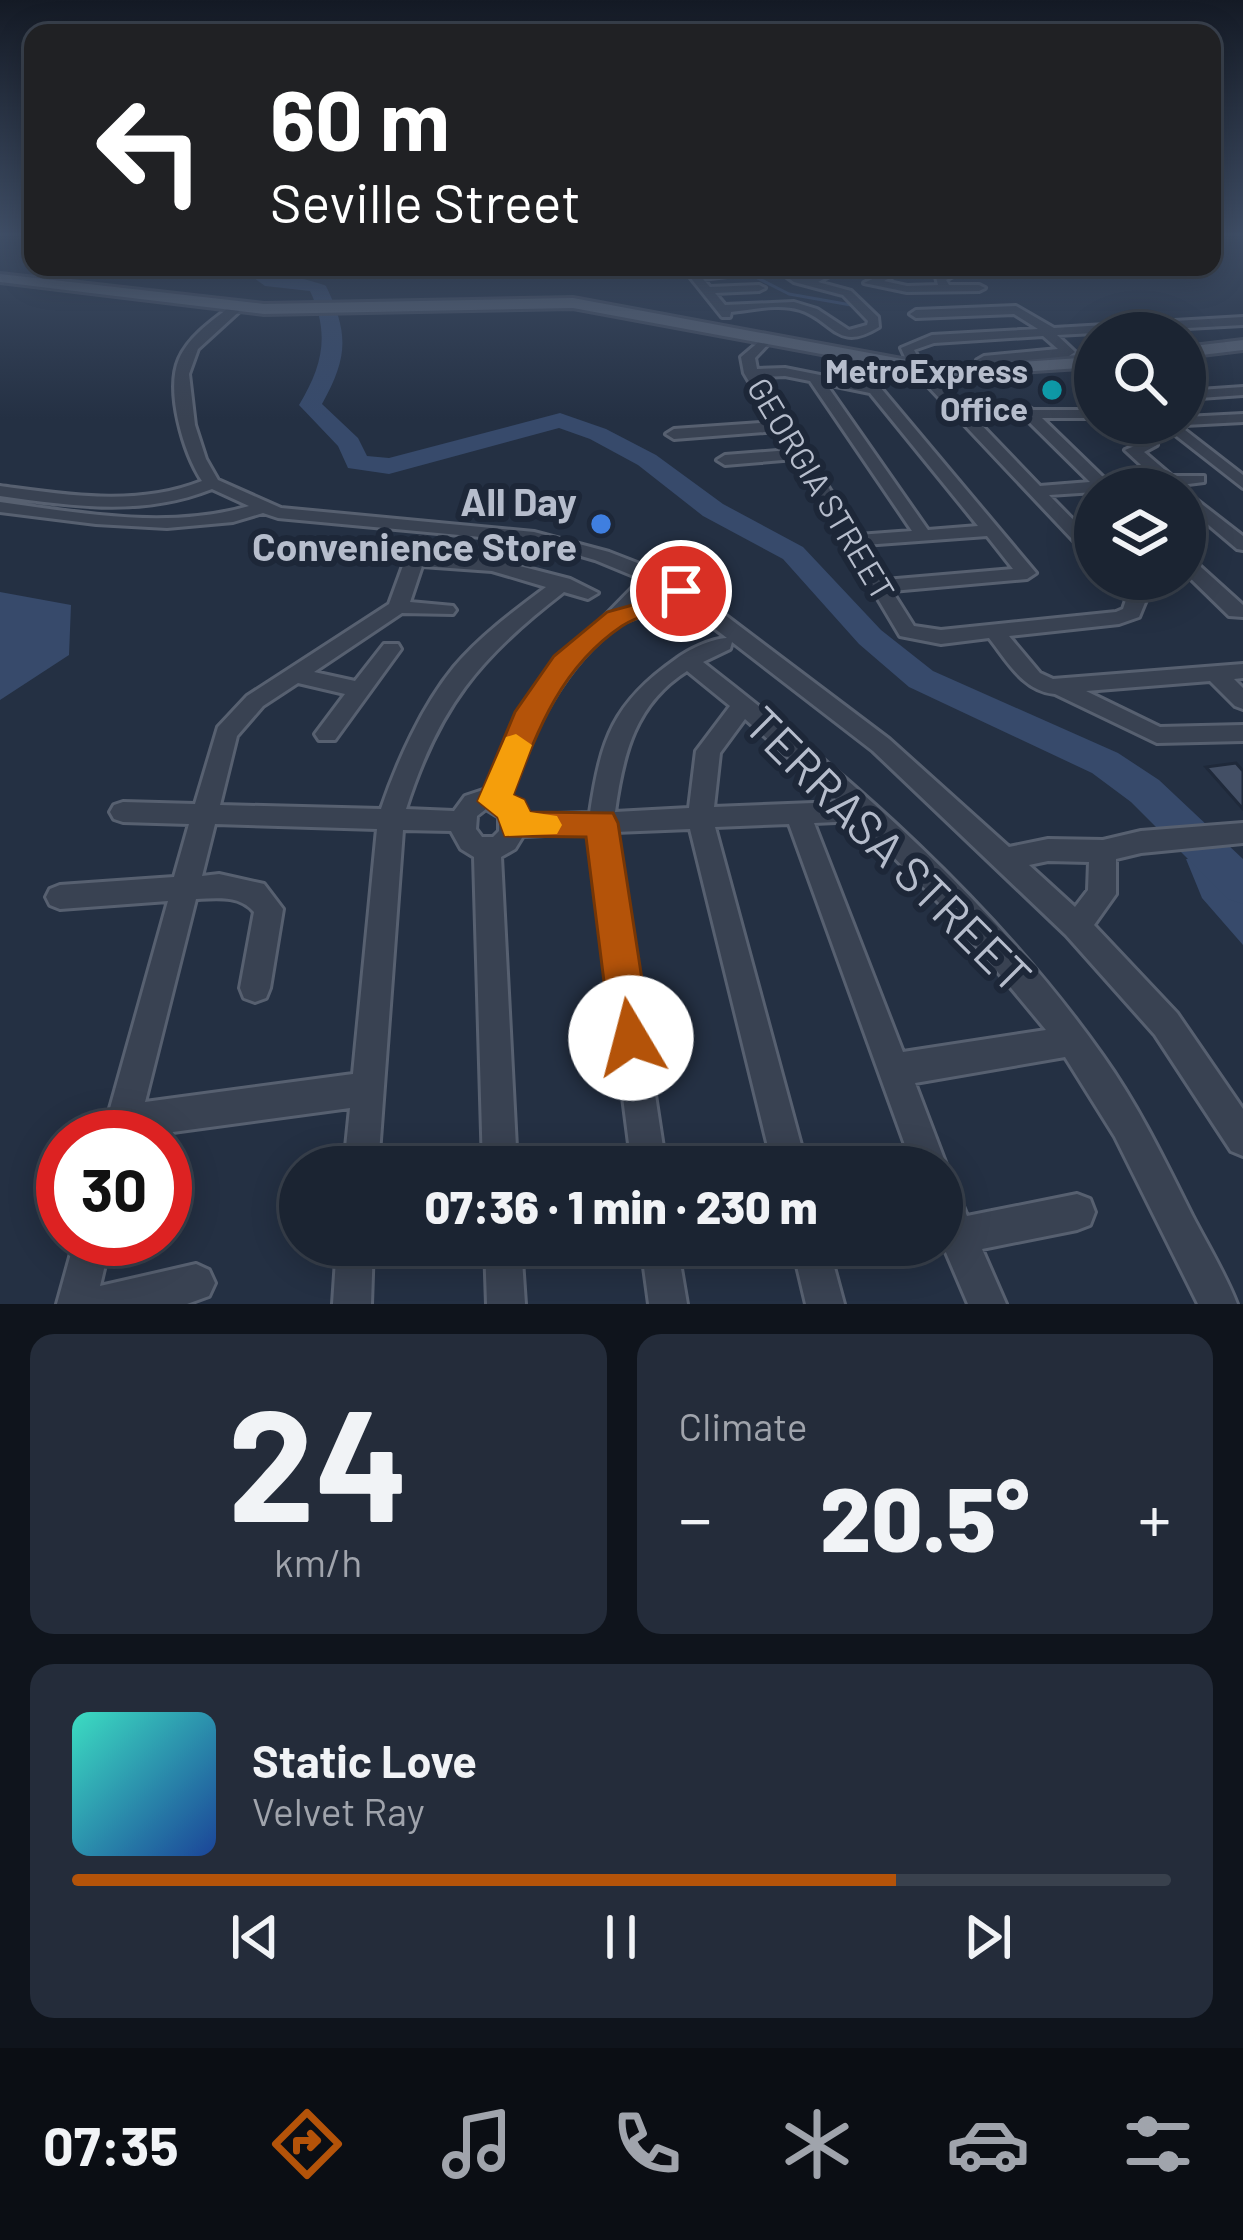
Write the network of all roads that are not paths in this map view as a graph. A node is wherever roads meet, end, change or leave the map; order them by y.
1 (124, 297) edge
2 (716, 297) edge
3 (852, 297) edge
4 (242, 311) junction
5 (916, 314) dead end
6 (1243, 321) edge
7 (1049, 332) junction
8 (763, 343) junction
9 (1243, 346) edge
10 (1206, 350) edge
11 (1243, 357) edge
12 (984, 360) dead end
13 (1206, 360) edge
14 (1074, 364) edge
15 (751, 373) junction
16 (1074, 373) edge
17 (926, 374) junction
18 (815, 378) junction
19 (1243, 391) edge
20 (1206, 393) edge
21 (1074, 413) edge
22 (1243, 418) edge
23 (1206, 420) edge
24 (782, 426) junction
25 (674, 434) dead end
26 (1194, 444) edge
27 (1149, 445) dead end
28 (799, 454) junction
29 (1243, 456) edge
30 (1213, 459) junction
31 (725, 460) dead end
32 (1084, 468) edge
33 (1154, 468) edge
34 (212, 483) junction
35 (1243, 483) edge
36 (1074, 489) edge
37 (0, 491) edge
38 (1037, 491) junction
39 (0, 507) edge
40 (260, 508) junction
41 (1206, 514) edge
42 (992, 530) junction
43 (1074, 531) edge
44 (924, 536) junction
45 (851, 541) junction
46 (1243, 545) edge
47 (656, 577) junction
48 (1206, 581) edge
49 (878, 586) junction
50 (681, 591) junction
51 (1132, 600) edge
52 (398, 607) junction
53 (446, 610) dead end
54 (1240, 611) edge
55 (616, 618) junction
56 (994, 631) junction
57 (723, 644) dead end
58 (391, 649) dead end
59 (686, 659) junction
60 (1243, 671) edge
61 (1216, 674) junction
62 (294, 675) junction
63 (358, 689) junction
64 (1063, 689) junction
65 (1243, 701) edge
66 (745, 704) junction
67 (1243, 733) edge
68 (327, 734) dead end
69 (494, 801) junction
70 (205, 811) junction
71 (859, 811) junction
72 (123, 812) dead end
73 (798, 814) junction
74 (391, 817) junction
75 (700, 818) junction
76 (460, 821) junction
77 (601, 823) junction
78 (517, 826) junction
79 (1236, 834) edge
80 (487, 846) junction
81 (1103, 851) junction
82 (1006, 859) junction
83 (184, 887) junction
84 (60, 897) dead end
85 (1076, 926) junction
86 (255, 988) dead end
87 (1071, 1041) junction
88 (895, 1070) junction
89 (366, 1089) junction
90 (126, 1110) edge
91 (192, 1118) edge
92 (1243, 1139) edge
93 (362, 1146) edge
94 (499, 1146) edge
95 (646, 1146) edge
96 (785, 1146) edge
97 (922, 1146) edge
98 (1077, 1212) dead end
99 (963, 1235) edge
100 (963, 1248) edge
101 (86, 1266) edge
102 (355, 1266) edge
103 (504, 1266) edge
104 (662, 1266) edge
105 (815, 1266) edge
106 (196, 1283) dead end
107 (76, 1304) edge
108 (102, 1304) edge
109 (352, 1304) edge
110 (506, 1304) edge
111 (668, 1304) edge
112 (825, 1304) edge
113 (987, 1304) edge
114 (1218, 1304) edge

1 - 4 main road
2 - 3 street
4 - 8 main road
4 - 34 street
5 - 7 street
6 - 7 street
7 - 12 street
7 - 17 street
8 - 15 street, GEORGIA STREET
8 - 17 main road
9 - 10 main road
11 - 13 main road
14 - 17 main road
15 - 18 street
15 - 24 street, GEORGIA STREET
16 - 17 main road
17 - 38 street
18 - 42 street
18 - 44 street
19 - 20 street
21 - 32 street
22 - 23 street
24 - 25 street
24 - 28 street, GEORGIA STREET
26 - 30 street
27 - 33 street
28 - 31 street
28 - 45 street, GEORGIA STREET
29 - 30 street
30 - 35 street
34 - 37 street
34 - 40 street
36 - 38 street
38 - 43 street
39 - 40 street
40 - 47 street
41 - 46 street
42 - 44 street
42 - 49 street
44 - 45 street
45 - 49 street, GEORGIA STREET
47 - 50 street
47 - 55 street
48 - 54 street
49 - 56 street, GEORGIA STREET
50 - 55 street
50 - 82 street
51 - 56 street
52 - 53 street
52 - 62 street
52 - 74 street
55 - 69 street
56 - 64 street
57 - 59 street
58 - 63 street
59 - 66 street, TERRASA STREET
59 - 77 street
60 - 61 street
61 - 64 street
61 - 65 street
62 - 63 street
62 - 70 street
63 - 68 street
64 - 67 street
66 - 71 street, TERRASA STREET
66 - 75 street
69 - 76 street
69 - 78 street
70 - 72 street
70 - 74 street
70 - 83 street
71 - 73 street
71 - 87 street, TERRASA STREET
73 - 75 street
73 - 88 street
74 - 76 street
74 - 89 street
75 - 77 street
75 - 96 street
76 - 80 street
77 - 78 street
77 - 95 street
78 - 80 street
79 - 81 street
80 - 94 street
81 - 82 street
81 - 85 street
82 - 85 street
83 - 84 street
83 - 86 street
83 - 90 street
85 - 92 street
87 - 88 street
87 - 114 street, TERRASA STREET
88 - 97 street
89 - 91 street
89 - 93 street
98 - 99 street
100 - 113 street
101 - 107 street
102 - 109 street
103 - 110 street
104 - 111 street
105 - 112 street
106 - 108 street

